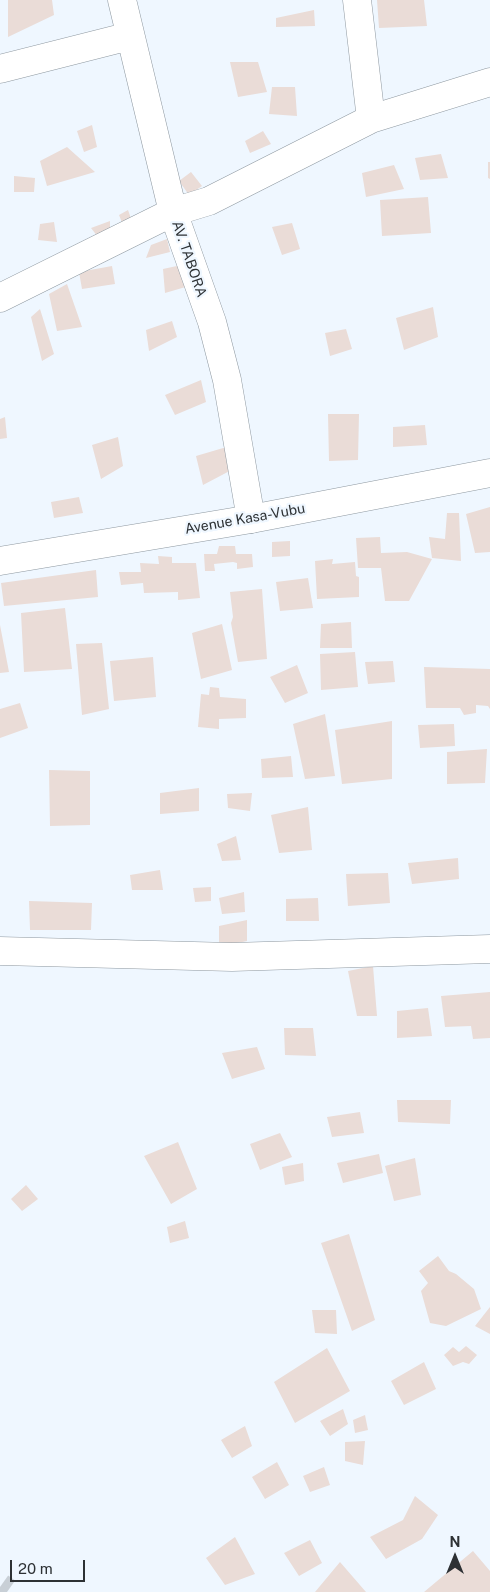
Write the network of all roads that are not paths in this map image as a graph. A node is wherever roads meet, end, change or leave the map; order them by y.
1 (122, 0) edge
2 (357, 0) edge
3 (130, 36) junction
4 (0, 68) edge
5 (490, 82) edge
6 (371, 118) junction
7 (173, 212) junction
8 (0, 298) edge
9 (490, 473) edge
10 (251, 520) junction
11 (0, 561) edge
12 (490, 949) edge
13 (0, 951) edge

1 - 3 main road, AV. TABORA
2 - 6 main road
3 - 4 main road
3 - 7 main road, AV. TABORA
5 - 6 main road
6 - 7 main road
7 - 8 main road
7 - 10 main road, AV. TABORA
9 - 10 main road, Avenue Kasa-Vubu
10 - 11 main road, Avenue Kasa-Vubu
12 - 13 main road

